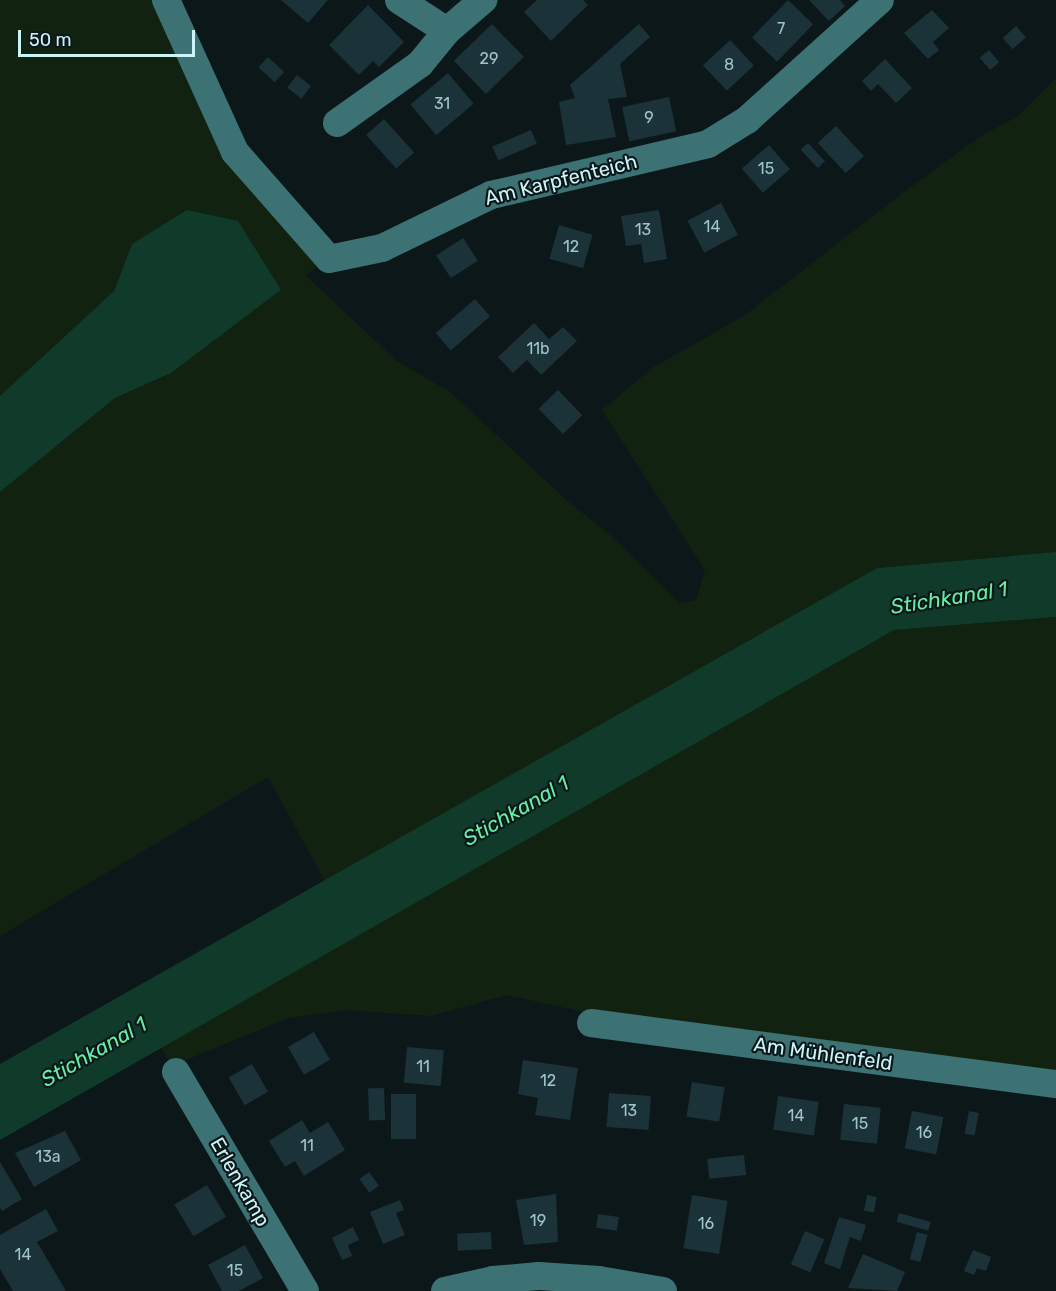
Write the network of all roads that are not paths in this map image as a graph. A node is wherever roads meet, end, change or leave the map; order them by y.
1 (166, 0) edge
2 (399, 0) edge
3 (483, 0) edge
4 (880, 0) edge
5 (447, 30) junction
6 (338, 123) dead end
7 (591, 1023) dead end
8 (176, 1072) dead end
9 (1056, 1084) edge
10 (305, 1291) edge
11 (445, 1291) edge
12 (663, 1291) edge

1 - 4 street, Am Karpfenteich
2 - 5 street
3 - 5 street
5 - 6 street
7 - 9 street, Am Mühlenfeld
8 - 10 street, Erlenkamp
11 - 12 street

